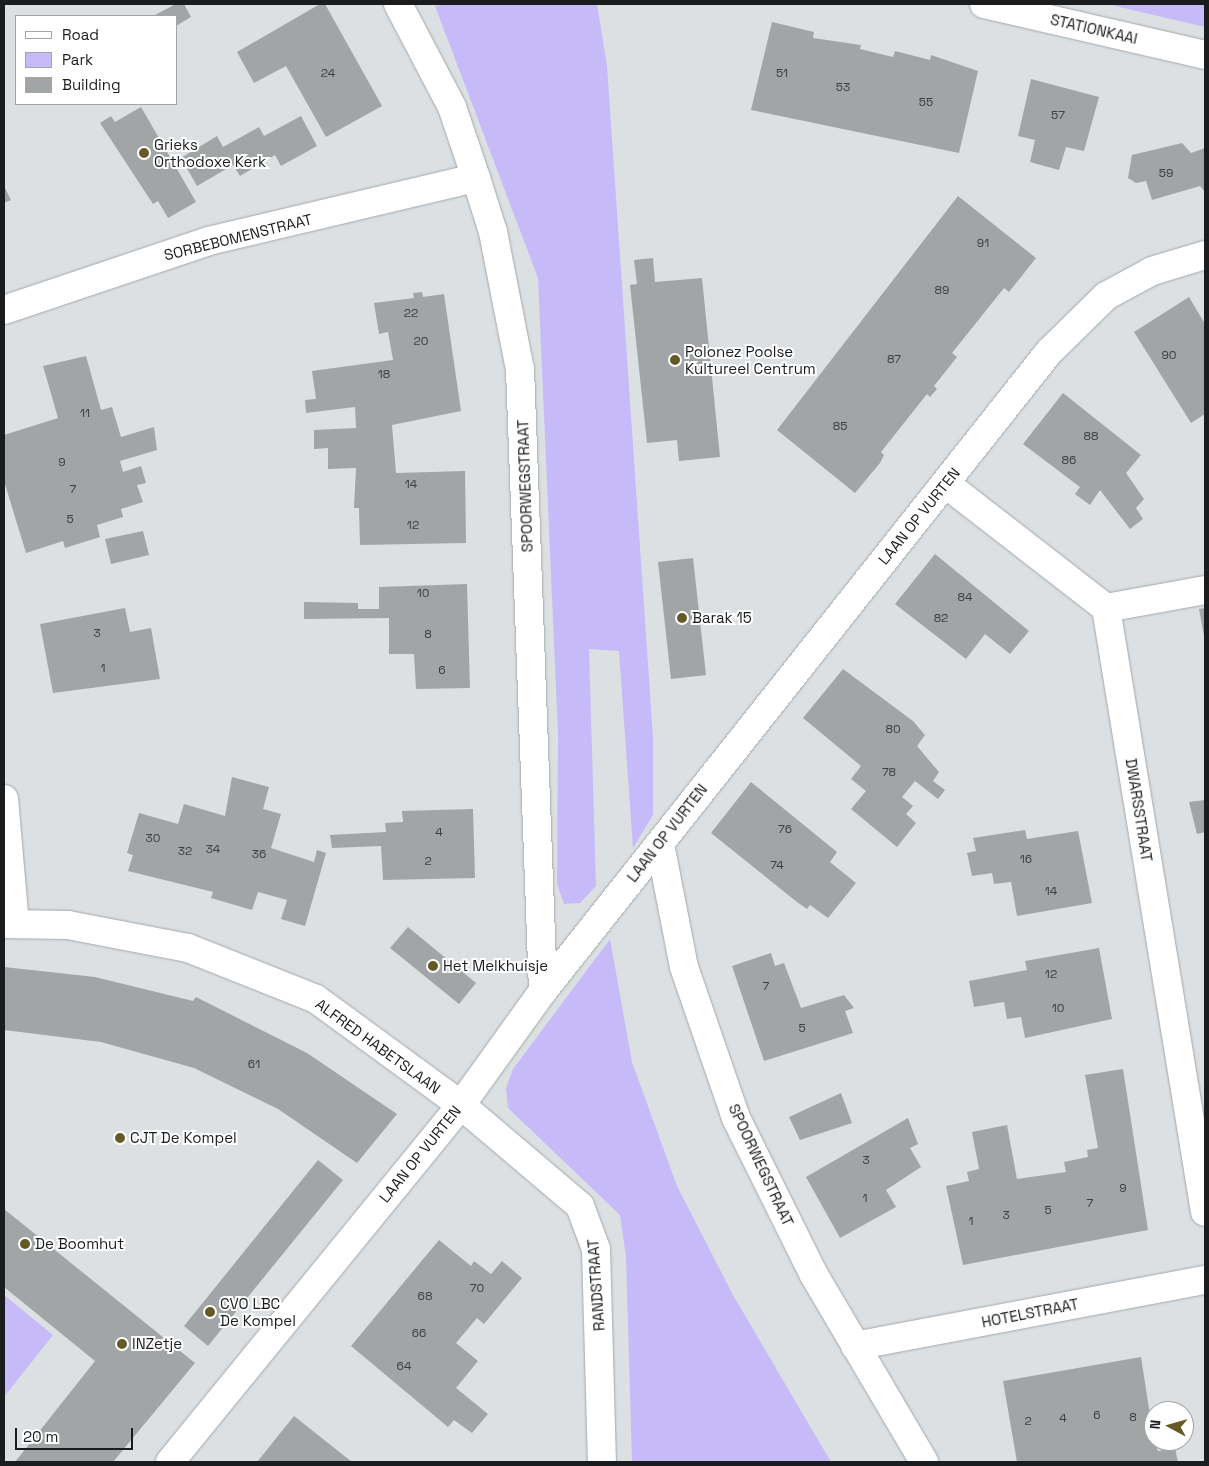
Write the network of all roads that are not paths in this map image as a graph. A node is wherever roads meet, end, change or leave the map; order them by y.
1 (398, 4) edge
2 (984, 4) edge
3 (1205, 55) edge
4 (476, 178) junction
5 (1205, 254) edge
6 (4, 310) edge
7 (946, 484) junction
8 (1205, 590) edge
9 (1106, 608) junction
10 (4, 799) edge
11 (660, 844) junction
12 (10, 924) edge
13 (543, 991) junction
14 (460, 1105) junction
15 (1205, 1212) edge
16 (1205, 1280) edge
17 (855, 1346) junction
18 (170, 1462) edge
19 (602, 1462) edge
20 (924, 1462) edge

1 - 4 street, SPOORWEGSTRAAT
2 - 3 street, STATIONKAAI
4 - 6 street, SORBEBOMENSTRAAT
4 - 13 street, SPOORWEGSTRAAT
5 - 7 street, LAAN OP VURTEN
7 - 9 street
7 - 11 street, LAAN OP VURTEN
8 - 9 street
9 - 15 street, DWARSSTRAAT
10 - 12 street
11 - 13 street, LAAN OP VURTEN
11 - 17 street, SPOORWEGSTRAAT
12 - 14 street, ALFRED HABETSLAAN
13 - 14 street, LAAN OP VURTEN
14 - 18 street, LAAN OP VURTEN
14 - 19 street, RANDSTRAAT
16 - 17 street, HOTELSTRAAT
17 - 20 street, SPOORWEGSTRAAT

